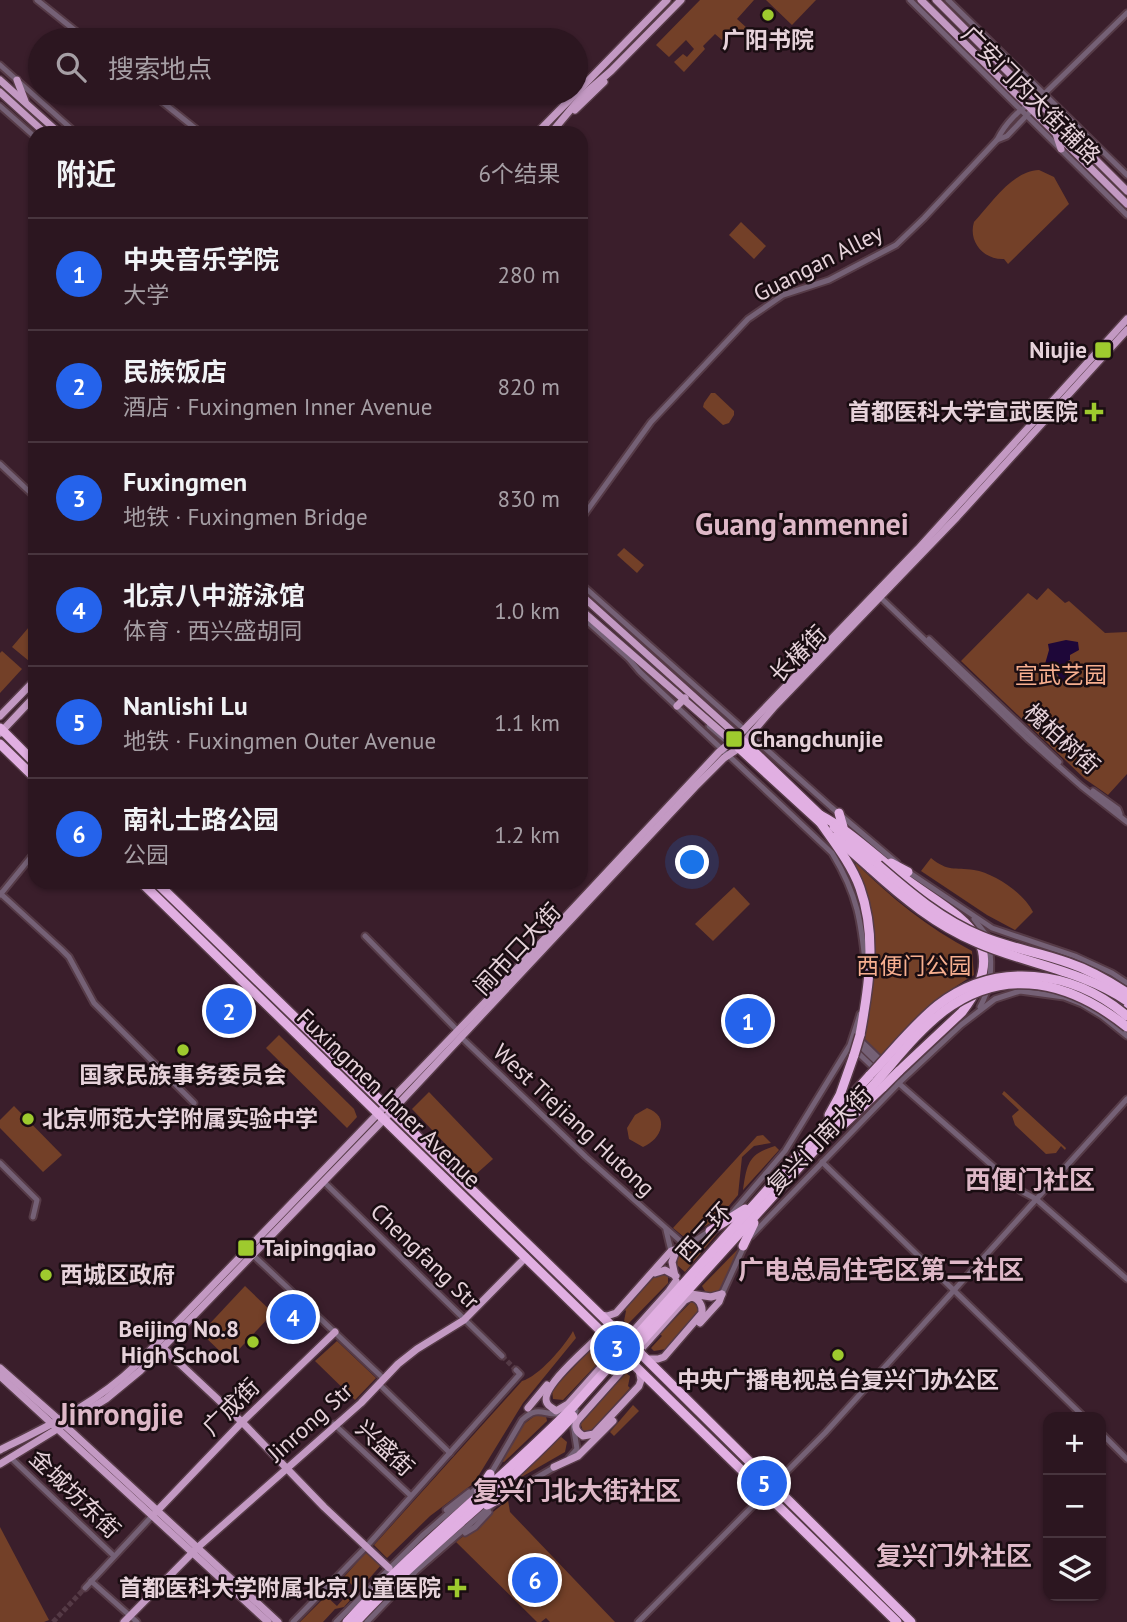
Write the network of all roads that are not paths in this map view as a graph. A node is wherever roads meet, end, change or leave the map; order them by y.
1 (37, 0) edge
2 (667, 0) edge
3 (681, 0) edge
4 (910, 0) edge
5 (921, 0) edge
6 (936, 0) edge
7 (948, 0) edge
8 (1127, 13) edge
9 (72, 28) edge
10 (0, 65) edge
11 (0, 80) edge
12 (17, 80) junction
13 (588, 81) edge
14 (28, 90) edge
15 (588, 91) edge
16 (0, 92) edge
17 (1044, 94) junction
18 (1037, 101) junction
19 (25, 102) junction
20 (28, 105) edge
21 (28, 105) edge
22 (45, 105) edge
23 (166, 105) edge
24 (564, 105) edge
25 (574, 105) edge
26 (0, 106) edge
27 (1027, 108) junction
28 (1027, 116) junction
29 (37, 126) edge
30 (51, 126) edge
31 (68, 126) edge
32 (192, 126) edge
33 (544, 126) edge
34 (556, 126) edge
35 (28, 130) edge
36 (1054, 130) junction
37 (997, 141) junction
38 (1061, 149) junction
39 (1127, 175) edge
40 (1127, 191) edge
41 (1124, 202) edge
42 (1127, 214) edge
43 (1127, 319) edge
44 (1127, 330) edge
45 (0, 464) edge
46 (28, 490) edge
47 (588, 509) edge
48 (588, 591) edge
49 (879, 594) junction
50 (588, 602) edge
51 (588, 616) edge
52 (588, 622) edge
53 (620, 644) junction
54 (629, 659) junction
55 (28, 687) edge
56 (681, 702) junction
57 (28, 703) edge
58 (0, 716) edge
59 (1, 731) edge
60 (737, 742) junction
61 (0, 744) edge
62 (28, 756) edge
63 (28, 771) edge
64 (839, 813) junction
65 (820, 819) junction
66 (1124, 820) edge
67 (843, 827) junction
68 (835, 844) junction
69 (28, 860) edge
70 (875, 863) junction
71 (840, 866) junction
72 (908, 872) junction
73 (149, 889) edge
74 (163, 889) edge
75 (0, 894) edge
76 (968, 913) junction
77 (1003, 932) junction
78 (365, 936) dead end
79 (989, 944) junction
80 (1089, 980) junction
81 (1127, 984) edge
82 (1127, 993) edge
83 (1127, 1000) edge
84 (1127, 1008) edge
85 (978, 1010) junction
86 (1127, 1016) edge
87 (1127, 1027) edge
88 (459, 1034) junction
89 (856, 1035) junction
90 (1127, 1036) edge
91 (852, 1050) junction
92 (877, 1081) junction
93 (897, 1085) junction
94 (1127, 1099) edge
95 (194, 1103) dead end
96 (388, 1109) junction
97 (381, 1117) junction
98 (812, 1140) junction
99 (822, 1162) junction
100 (0, 1163) edge
101 (323, 1181) junction
102 (765, 1199) junction
103 (1036, 1199) junction
104 (284, 1216) junction
105 (33, 1217) dead end
106 (664, 1228) junction
107 (710, 1231) junction
108 (683, 1247) junction
109 (743, 1247) junction
110 (671, 1251) junction
111 (253, 1255) junction
112 (525, 1256) junction
113 (676, 1278) junction
114 (1127, 1279) edge
115 (955, 1289) junction
116 (676, 1293) junction
117 (722, 1294) junction
118 (674, 1306) junction
119 (600, 1314) junction
120 (463, 1319) junction
121 (593, 1323) junction
122 (616, 1331) junction
123 (335, 1332) junction
124 (611, 1341) junction
125 (163, 1348) junction
126 (502, 1356) tunnel mouth
127 (643, 1356) junction
128 (635, 1366) junction
129 (0, 1368) edge
130 (518, 1372) dead end
131 (663, 1375) junction
132 (0, 1376) edge
133 (382, 1380) junction
134 (657, 1387) junction
135 (528, 1408) joint
136 (556, 1410) junction
137 (574, 1410) junction
138 (546, 1412) junction
139 (1079, 1412) edge
140 (522, 1420) junction
141 (242, 1422) junction
142 (576, 1423) junction
143 (59, 1425) junction
144 (335, 1425) junction
145 (574, 1432) junction
146 (1106, 1438) edge
147 (0, 1450) edge
148 (450, 1453) junction
149 (11, 1458) junction
150 (1127, 1459) edge
151 (0, 1464) edge
152 (286, 1466) junction
153 (554, 1467) junction
154 (490, 1475) junction
155 (772, 1485) junction
156 (765, 1493) junction
157 (410, 1495) junction
158 (503, 1497) junction
159 (470, 1509) junction
160 (155, 1513) junction
161 (366, 1547) junction
162 (194, 1549) junction
163 (114, 1556) junction
164 (389, 1568) junction
165 (91, 1581) junction
166 (85, 1588) tunnel mouth
167 (366, 1606) junction
168 (127, 1617) edge
169 (137, 1622) edge
170 (268, 1622) edge
171 (278, 1622) edge
172 (293, 1622) edge
173 (336, 1622) edge
174 (347, 1622) edge
175 (356, 1622) edge
176 (367, 1622) edge
177 (638, 1622) edge
178 (897, 1622) edge
179 (911, 1622) edge

1 - 9 street
2 - 13 main road
3 - 15 main road
4 - 27 street, 广安门内大街辅路
5 - 27 main road
6 - 18 main road
7 - 17 street, 广安门内大街辅路
8 - 17 street
10 - 12 street
11 - 19 main road
12 - 14 street
12 - 19 main road
16 - 29 main road
17 - 18 street
17 - 39 street, 广安门内大街辅路
18 - 27 street
18 - 40 main road
19 - 21 main road
20 - 30 main road
22 - 31 street
23 - 32 street
24 - 33 main road
25 - 34 main road
26 - 35 street
27 - 28 street
27 - 36 main road
27 - 37 street
28 - 37 street
28 - 38 street, 广安门内大街辅路
36 - 38 main road
36 - 41 main road
37 - 47 street, Guangan Alley
38 - 42 street, 广安门内大街辅路
41 - 42 main road
43 - 49 main road
44 - 49 main road
45 - 46 street
48 - 60 street
49 - 60 main road, 长椿街
49 - 66 street
50 - 60 main road
51 - 53 main road
52 - 54 street
53 - 54 main road
53 - 56 main road
54 - 56 street
55 - 58 main road
56 - 60 main road
57 - 59 main road
59 - 62 highway
60 - 64 street
60 - 65 highway
60 - 71 street
60 - 88 main road, 闹市口大街
61 - 63 highway
64 - 67 highway
64 - 72 street
65 - 67 highway
65 - 68 highway
65 - 70 highway
67 - 70 highway
68 - 71 highway
68 - 89 highway
69 - 75 street
70 - 72 highway
70 - 80 highway, bridge
70 - 82 highway, bridge
70 - 92 highway, bridge
71 - 89 street
72 - 76 street
73 - 97 highway, Fuxingmen Inner Avenue
74 - 96 highway, Fuxingmen Inner Avenue
75 - 95 street
76 - 77 street
76 - 79 street
77 - 79 street
77 - 81 street
78 - 88 street, West Tiejiang Hutong
79 - 85 street
80 - 83 highway, bridge
80 - 84 highway, bridge
85 - 90 street
85 - 93 street, 复兴门南大街
86 - 92 highway, 西二环, bridge
87 - 92 highway, 西二环, bridge
88 - 96 main road, 闹市口大街
88 - 106 street, West Tiejiang Hutong
89 - 91 highway, bridge
89 - 93 street
91 - 93 street
91 - 98 highway
91 - 107 street, 复兴门南大街
92 - 98 highway, 西二环
92 - 102 highway, 西二环
93 - 99 street, 复兴门南大街
93 - 103 street
94 - 103 street
96 - 97 main road, 闹市口大街
96 - 119 highway, Fuxingmen Inner Avenue
97 - 101 main road
97 - 104 main road
97 - 112 highway, Fuxingmen Inner Avenue
98 - 102 highway, 西二环
99 - 109 street, 复兴门南大街
99 - 115 street
100 - 105 street
101 - 104 main road
101 - 120 street, Chengfang Str
102 - 107 highway
102 - 109 highway
102 - 116 highway, 西二环
102 - 118 highway, 西二环
103 - 114 street
103 - 115 street
104 - 111 main road
104 - 143 main road
106 - 108 street, West Tiejiang Hutong
106 - 110 street
107 - 108 street, 复兴门南大街
108 - 110 main road
108 - 113 main road
109 - 117 street, 复兴门南大街
110 - 119 main road
111 - 123 street
111 - 125 main road
112 - 120 main road, Jinrong Str
112 - 121 highway, Fuxingmen Inner Avenue
113 - 116 main road
113 - 122 main road
113 - 136 main road
115 - 139 street
115 - 155 street
116 - 137 highway, 西二环
117 - 118 main road
117 - 131 main road
118 - 137 highway, 西二环
119 - 122 highway, Fuxingmen Inner Avenue
120 - 126 street, Chengfang Str
120 - 133 main road, Jinrong Str
121 - 124 highway, Fuxingmen Inner Avenue
121 - 135 main road
122 - 127 highway, Fuxingmen Inner Avenue, bridge
123 - 133 street
123 - 141 main road, 广成街
124 - 128 highway, Fuxingmen Inner Avenue, bridge
124 - 136 main road
125 - 141 main road
125 - 143 main road
127 - 131 highway, Fuxingmen Inner Avenue
127 - 142 main road
128 - 134 highway, Fuxingmen Inner Avenue
128 - 142 main road
129 - 143 main road
130 - 148 street
131 - 155 highway, Fuxingmen Inner Avenue
132 - 143 main road
133 - 144 main road, Jinrong Str
133 - 148 street
134 - 153 main road
134 - 156 highway, Fuxingmen Inner Avenue
135 - 140 street
136 - 138 main road
137 - 138 street
137 - 145 street
137 - 159 highway, 西二环
138 - 140 street
140 - 154 street
141 - 152 main road
141 - 160 main road, 广成街
142 - 145 main road
143 - 147 main road
143 - 149 main road
143 - 160 main road
144 - 152 main road, Jinrong Str
144 - 157 street, 兴盛街
145 - 153 street
146 - 150 street
148 - 157 street
149 - 151 main road
149 - 163 street, 金城坊东街
152 - 161 main road
152 - 162 main road, Jinrong Str
153 - 158 street
154 - 159 highway
154 - 164 street
155 - 156 street
155 - 179 highway, Fuxingmen Inner Avenue
156 - 177 street
156 - 178 highway, Fuxingmen Inner Avenue
157 - 161 street
158 - 159 highway
158 - 176 street
159 - 167 highway, 西二环
160 - 162 main road
160 - 163 street
161 - 164 main road
161 - 172 street
162 - 168 main road, Jinrong Str
162 - 170 main road
162 - 171 main road
163 - 165 street
164 - 173 street
165 - 166 street
165 - 168 street
167 - 174 highway, 西二环
167 - 175 highway, 西二环
168 - 169 street

